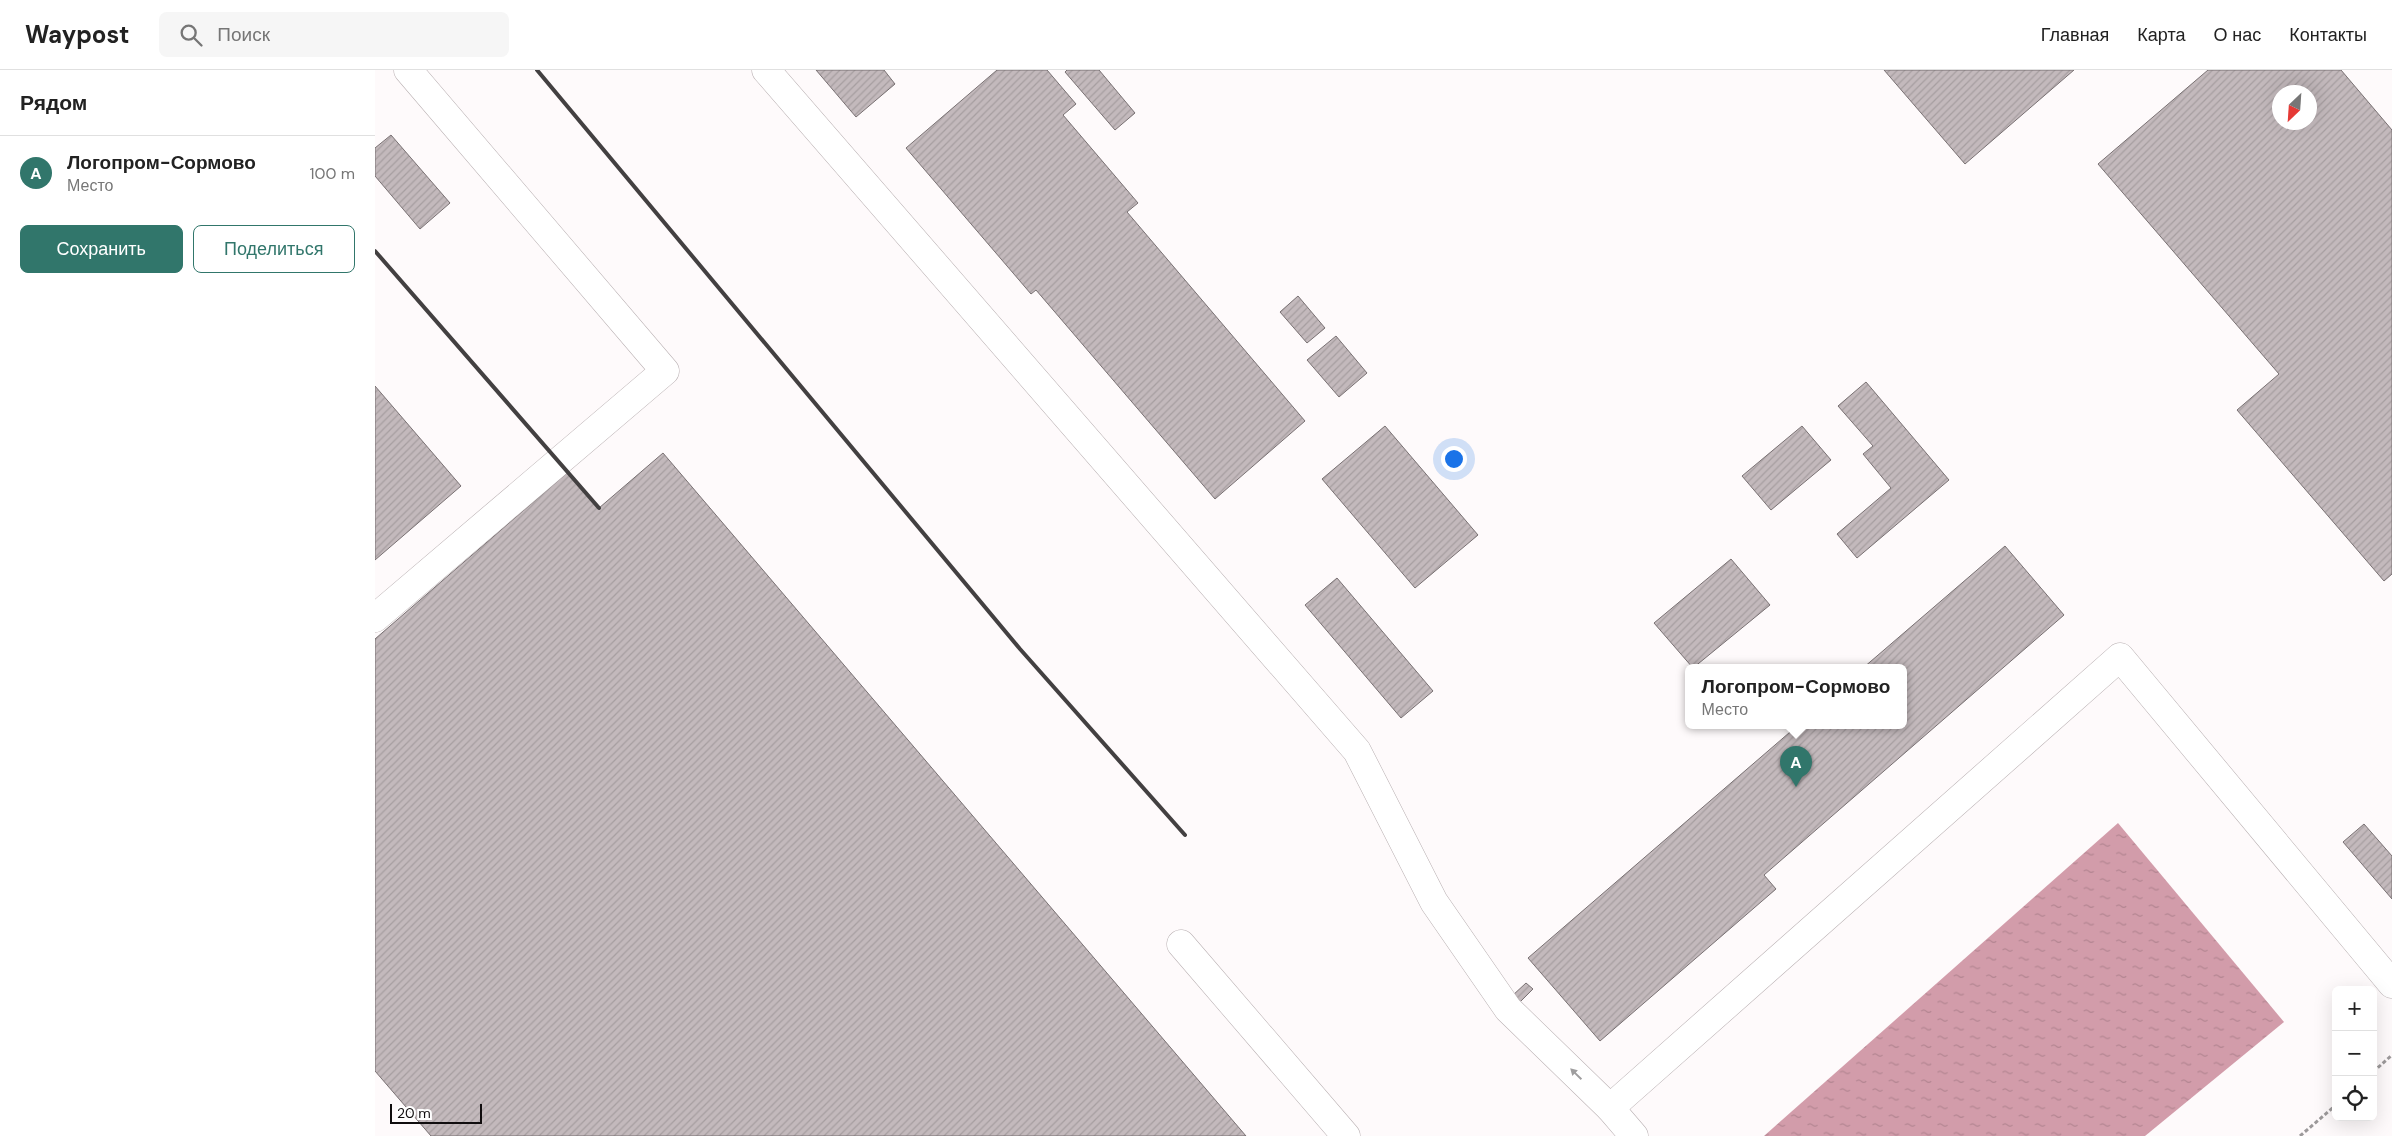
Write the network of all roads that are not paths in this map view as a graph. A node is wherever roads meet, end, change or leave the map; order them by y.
1 (408, 70) edge
2 (766, 70) edge
3 (375, 618) edge
4 (1181, 944) dead end
5 (2392, 984) edge
6 (1610, 1108) junction
7 (1347, 1136) edge
8 (1634, 1136) edge

1 - 3 lane
6 -> 2 lane
4 - 7 lane
5 - 6 lane
6 - 8 lane

